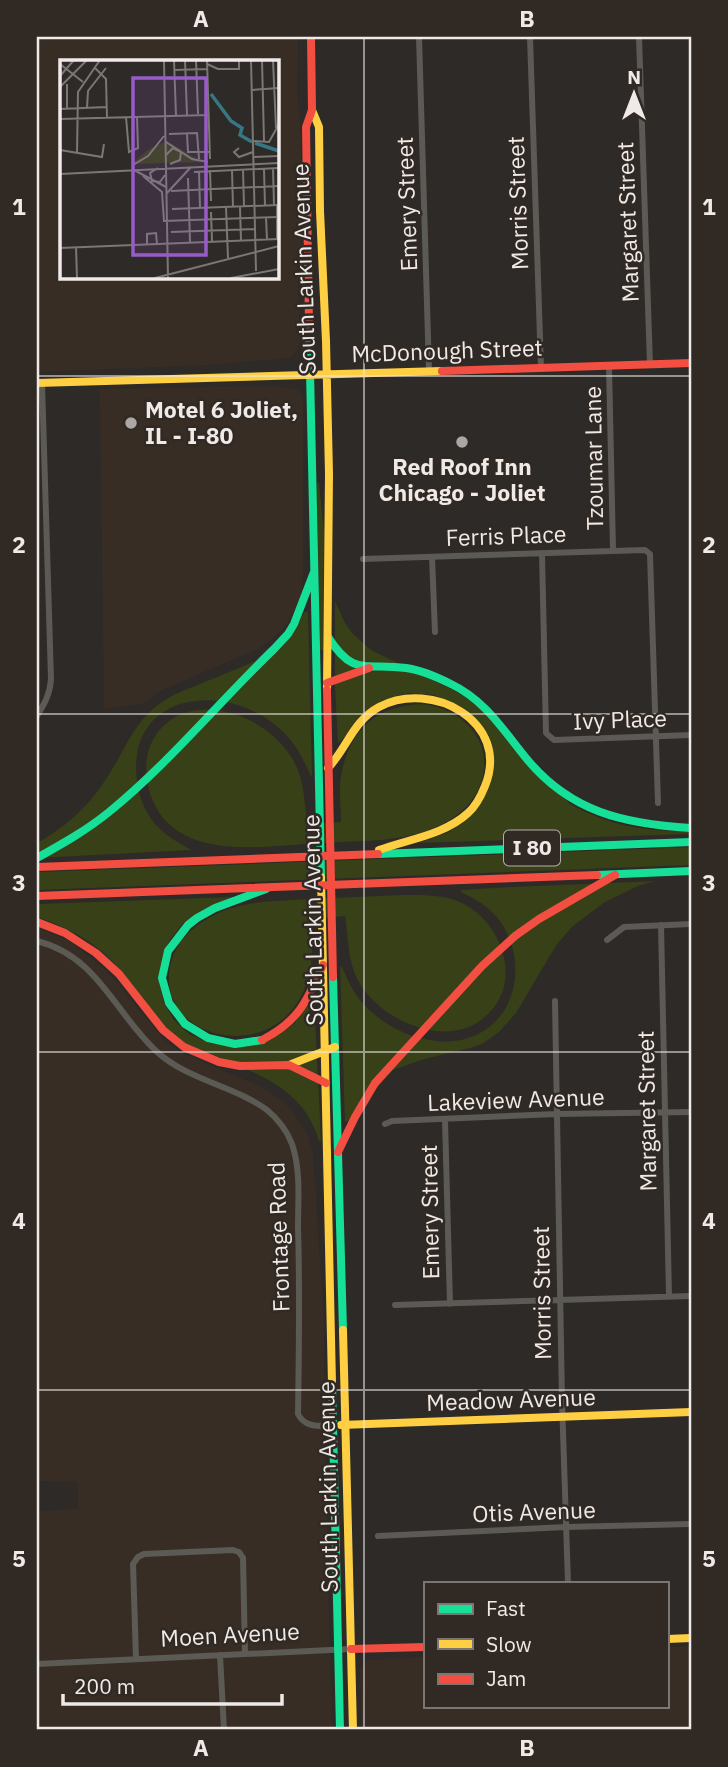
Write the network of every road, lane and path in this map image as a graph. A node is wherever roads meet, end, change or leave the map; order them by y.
1 (311, 37) edge
2 (419, 37) edge
3 (530, 37) edge
4 (639, 37) edge
5 (312, 110) junction
6 (691, 363) edge
7 (650, 365) junction
8 (609, 366) junction
9 (541, 368) junction
10 (429, 371) junction
11 (327, 374) junction
12 (310, 375) junction
13 (39, 383) edge
14 (613, 550) junction
15 (542, 553) junction
16 (432, 556) junction
17 (363, 559) dead end
18 (314, 572) junction
19 (435, 632) dead end
20 (328, 637) junction
21 (372, 667) junction
22 (327, 683) junction
23 (37, 716) edge
24 (691, 735) edge
25 (655, 736) junction
26 (328, 768) junction
27 (658, 803) dead end
28 (691, 828) edge
29 (691, 842) edge
30 (372, 854) junction
31 (37, 858) edge
32 (37, 867) edge
33 (691, 871) edge
34 (616, 874) junction
35 (270, 887) junction
36 (37, 896) edge
37 (37, 922) edge
38 (691, 924) edge
39 (661, 925) junction
40 (607, 940) dead end
41 (37, 941) edge
42 (323, 965) junction
43 (555, 1001) dead end
44 (335, 1047) junction
45 (325, 1051) junction
46 (289, 1065) junction
47 (326, 1083) junction
48 (691, 1112) edge
49 (664, 1113) junction
50 (556, 1114) junction
51 (446, 1120) junction
52 (385, 1124) dead end
53 (338, 1152) junction
54 (669, 1296) junction
55 (691, 1296) edge
56 (559, 1300) junction
57 (450, 1304) junction
58 (395, 1305) dead end
59 (691, 1412) edge
60 (562, 1417) junction
61 (346, 1425) junction
62 (333, 1426) junction
63 (691, 1524) edge
64 (566, 1527) junction
65 (378, 1536) dead end
66 (568, 1582) edge
67 (691, 1638) edge
68 (668, 1639) edge
69 (424, 1647) edge
70 (338, 1649) junction
71 (351, 1649) junction
72 (245, 1654) junction
73 (220, 1655) junction
74 (136, 1659) junction
75 (37, 1664) edge
76 (224, 1730) edge
77 (340, 1730) edge
78 (353, 1730) edge

1 - 5 main road, South Larkin Avenue
2 - 10 street, Emery Street
3 - 9 street, Morris Street
4 - 7 street, Margaret Street
5 - 11 main road, South Larkin Avenue
5 - 12 main road, South Larkin Avenue
6 - 7 main road, McDonough Street
7 - 8 main road, McDonough Street
8 - 9 main road, McDonough Street
8 - 14 street, Tzoumar Lane
9 - 10 main road, McDonough Street
10 - 11 main road, McDonough Street
11 - 12 main road, McDonough Street
11 - 20 main road, South Larkin Avenue
12 - 13 main road, McDonough Street
12 - 18 main road, South Larkin Avenue
13 - 23 street
14 - 15 street, Ferris Place
14 - 25 street, Ferris Place
15 - 16 street, Ferris Place
15 - 25 street, Ivy Place
16 - 17 street, Ferris Place
16 - 19 street
18 - 31 main road
18 - 42 main road, South Larkin Avenue
20 - 21 main road
20 - 22 main road, South Larkin Avenue
21 - 22 main road
21 - 28 main road
22 - 26 main road, South Larkin Avenue
24 - 25 street, Ivy Place
25 - 27 street
26 - 30 main road
26 - 44 main road, South Larkin Avenue
29 - 30 main road, I 80
30 - 32 main road, I 80
33 - 34 main road, I 80
34 - 35 main road, I 80
34 - 53 main road
35 - 36 main road, I 80
35 - 42 main road
37 - 46 main road
38 - 39 street
39 - 40 street
39 - 49 street, Margaret Street
41 - 62 street, Frontage Road
42 - 45 main road, South Larkin Avenue
43 - 50 street, Morris Street
44 - 45 main road
44 - 53 main road, South Larkin Avenue
45 - 46 main road
45 - 47 main road, South Larkin Avenue
46 - 47 main road
47 - 62 main road, South Larkin Avenue
48 - 49 street, Lakeview Avenue
49 - 50 street, Lakeview Avenue
49 - 54 street, Margaret Street
50 - 51 street, Lakeview Avenue
50 - 56 street, Morris Street
51 - 52 street, Lakeview Avenue
51 - 57 street, Emery Street
53 - 61 main road, South Larkin Avenue
54 - 55 street
54 - 56 street
56 - 57 street
56 - 60 street, Morris Street
57 - 58 street
59 - 60 main road, Meadow Avenue
60 - 61 main road, Meadow Avenue
60 - 64 street, Morris Street
61 - 62 main road, Meadow Avenue
61 - 71 main road, South Larkin Avenue
62 - 70 main road, South Larkin Avenue
63 - 64 street, Otis Avenue
64 - 65 street, Otis Avenue
64 - 66 street, Morris Street
67 - 68 main road
69 - 71 main road, Moen Avenue
70 - 71 street, Moen Avenue
70 - 72 street, Moen Avenue
70 - 77 main road, South Larkin Avenue
71 - 78 main road, South Larkin Avenue
72 - 73 street, Moen Avenue
72 - 74 street
73 - 74 street, Moen Avenue
73 - 76 street
74 - 75 street, Moen Avenue

